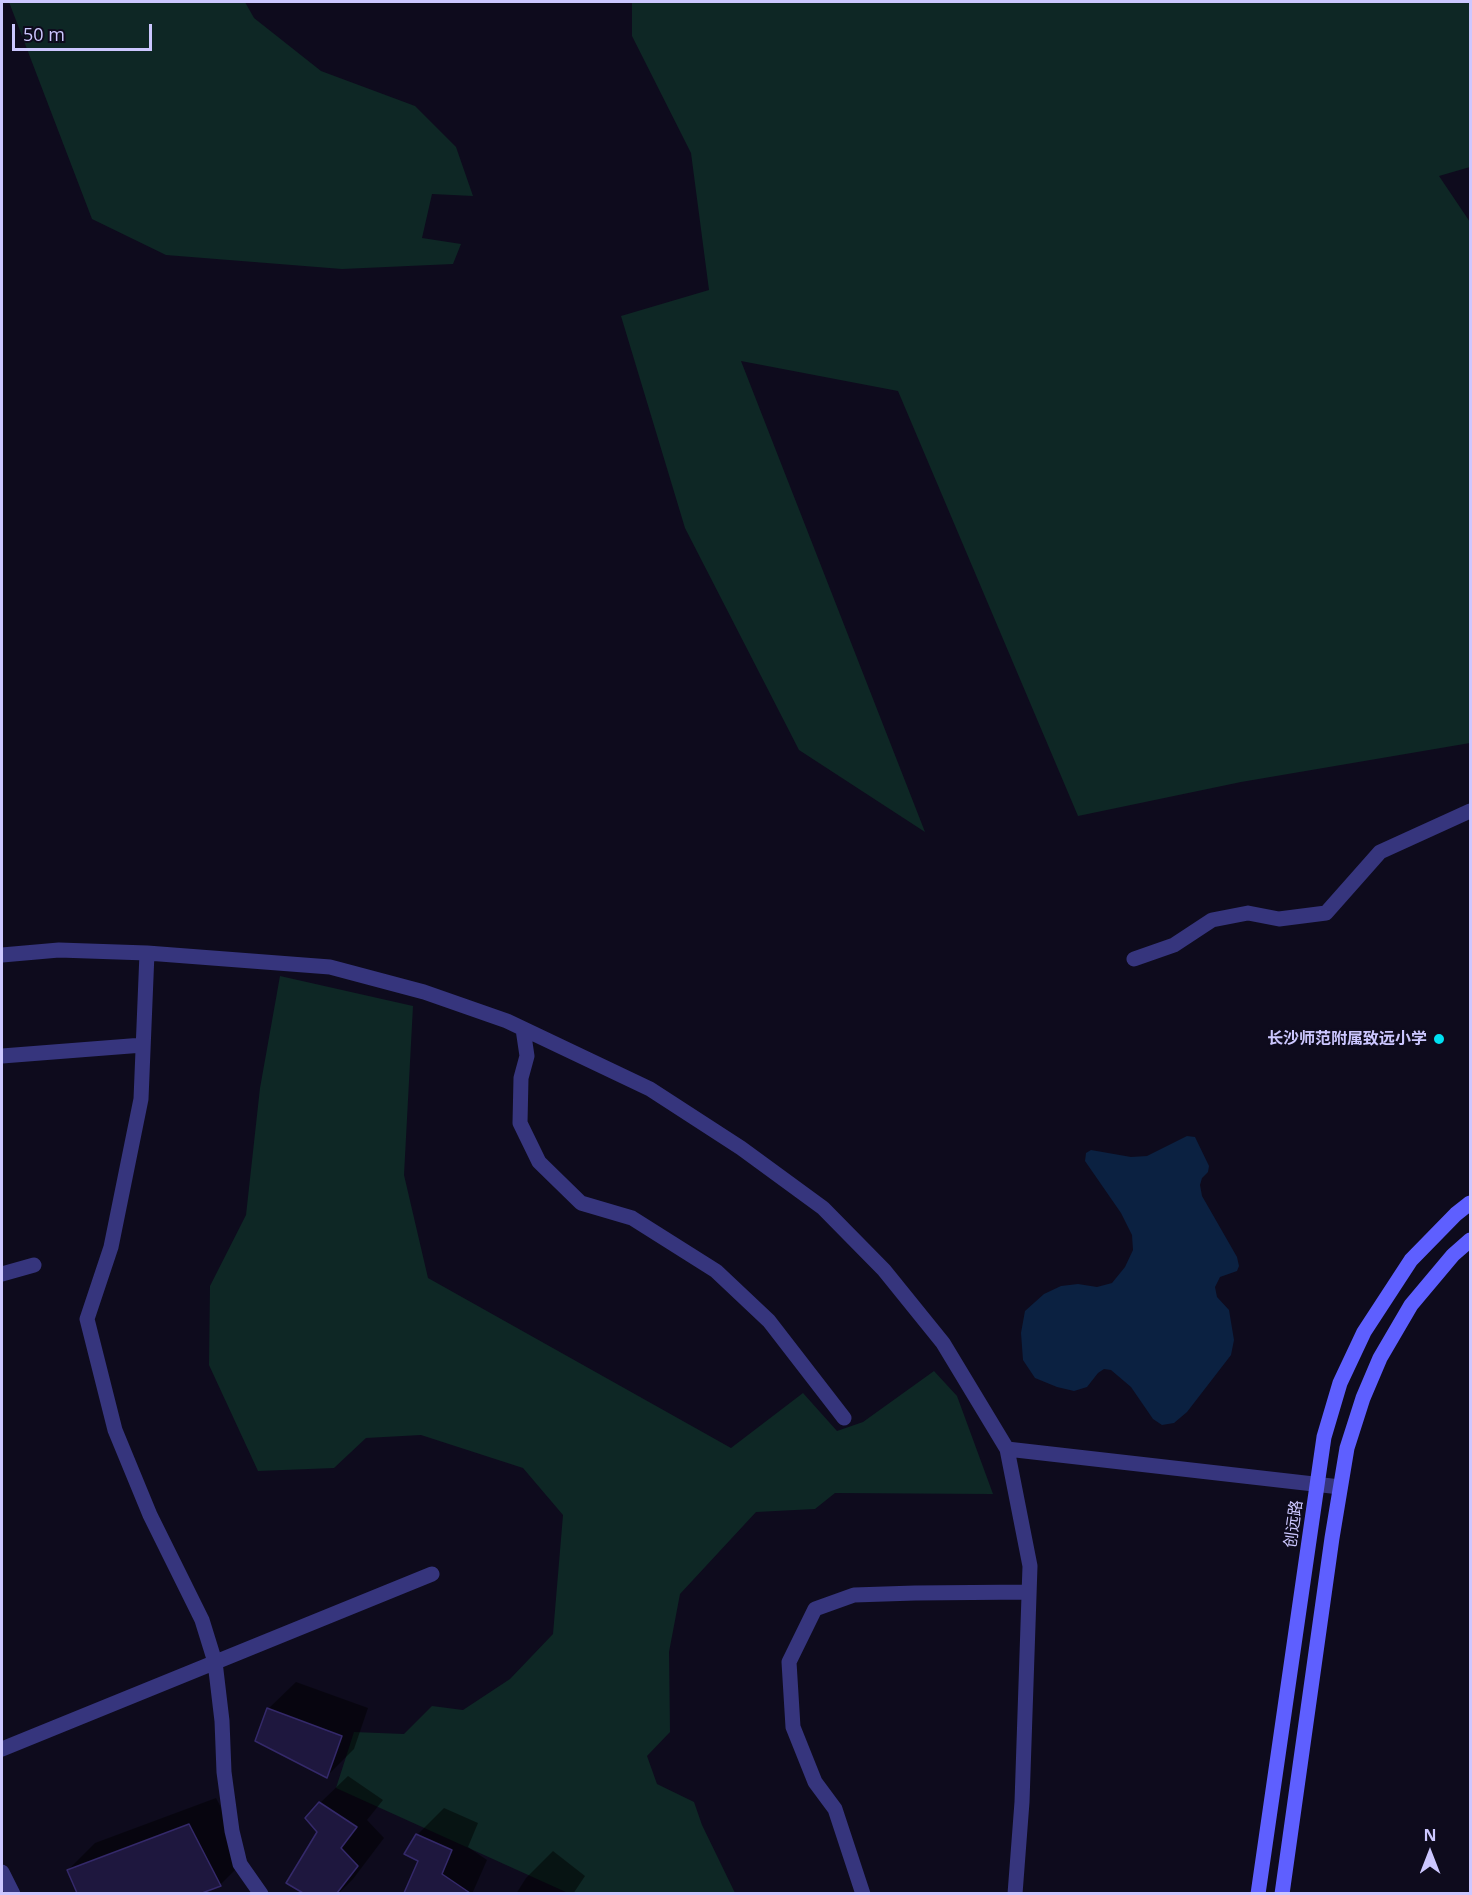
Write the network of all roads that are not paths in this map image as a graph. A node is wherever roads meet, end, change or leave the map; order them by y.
1 (1470, 811) edge
2 (147, 953) junction
3 (2, 955) edge
4 (1134, 959) dead end
5 (523, 1029) junction
6 (143, 1045) junction
7 (2, 1056) edge
8 (1470, 1203) edge
9 (1470, 1240) edge
10 (34, 1264) dead end
11 (2, 1274) edge
12 (844, 1418) dead end
13 (1007, 1449) junction
14 (1317, 1485) junction
15 (1341, 1487) junction
16 (432, 1574) dead end
17 (1029, 1592) junction
18 (215, 1662) junction
19 (2, 1749) edge
20 (2, 1872) edge
21 (13, 1893) edge
22 (261, 1893) edge
23 (863, 1893) edge
24 (1015, 1893) edge
25 (1258, 1893) edge
26 (1282, 1893) edge

1 - 4 street
2 - 3 street
2 - 5 street
2 - 6 street
5 - 12 street
5 - 13 street
6 - 7 street
6 - 18 street
8 - 14 main road, 创远路
9 - 15 main road
10 - 11 street
13 - 14 street
13 - 17 street
14 - 15 street
14 - 25 main road, 创远路
15 - 26 main road
16 - 18 street
17 - 23 street
17 - 24 street
18 - 19 street
18 - 22 street
20 - 21 street

